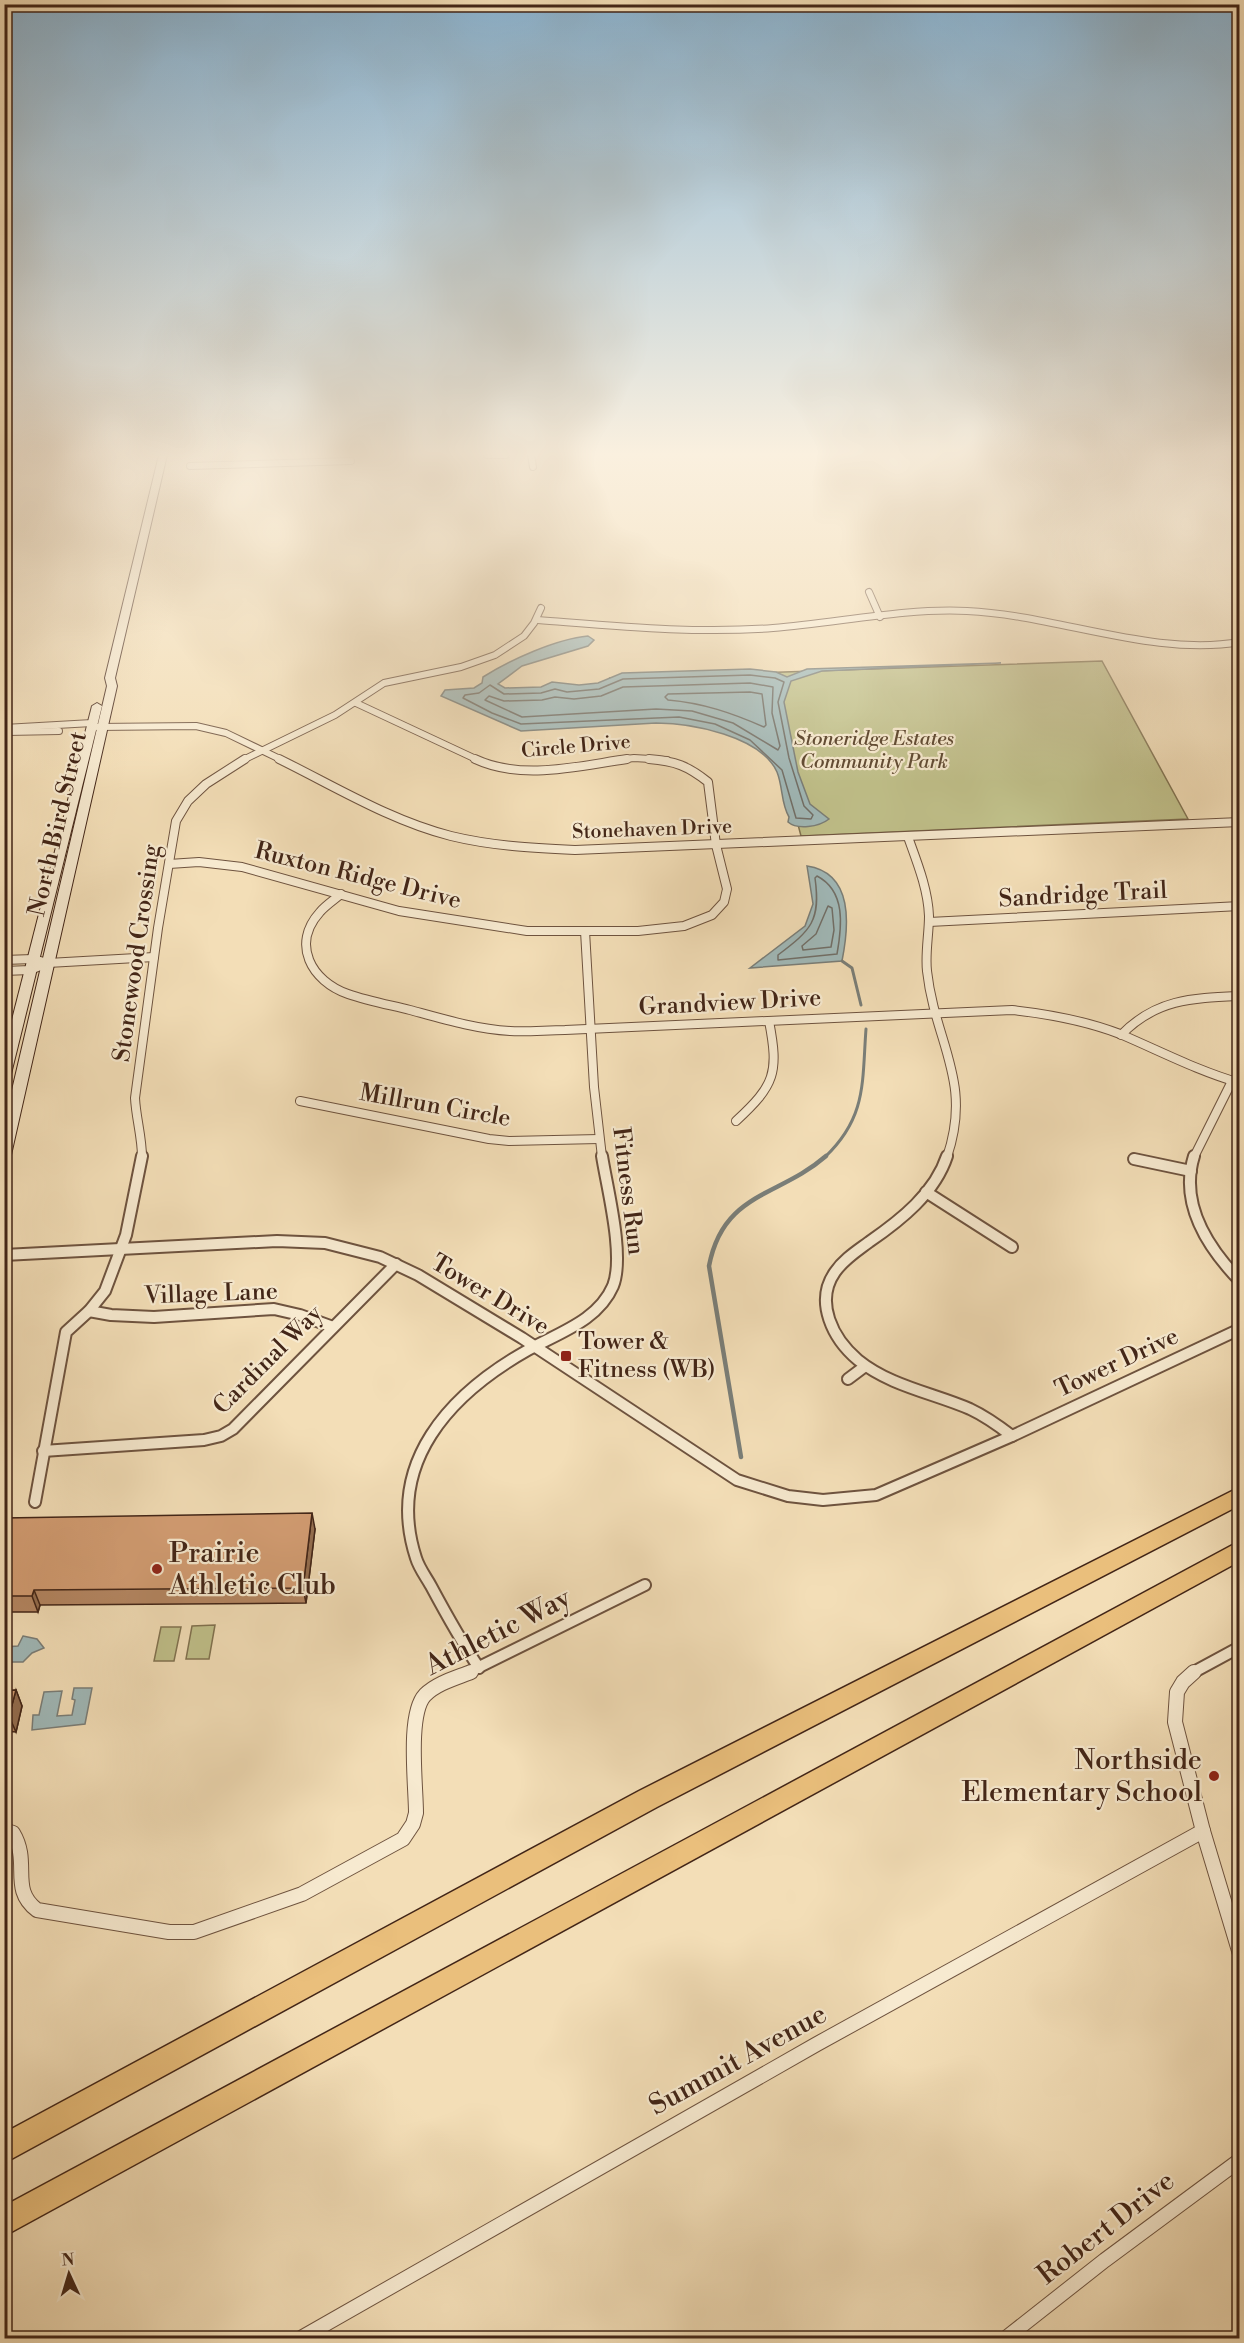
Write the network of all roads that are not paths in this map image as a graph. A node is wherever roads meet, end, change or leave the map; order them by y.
1 (137, 564) edge
2 (869, 592) dead end
3 (541, 608) dead end
4 (880, 616) junction
5 (538, 620) junction
6 (1239, 642) edge
7 (356, 703) junction
8 (93, 727) junction
9 (4, 730) edge
10 (264, 750) junction
11 (1239, 822) edge
12 (908, 837) junction
13 (716, 845) junction
14 (169, 864) junction
15 (341, 894) junction
16 (1239, 906) edge
17 (929, 922) junction
18 (585, 931) junction
19 (154, 957) junction
20 (4, 960) edge
21 (48, 963) junction
22 (32, 964) junction
23 (4, 971) edge
24 (1239, 996) edge
25 (936, 1013) junction
26 (769, 1021) junction
27 (591, 1029) junction
28 (1121, 1035) junction
29 (4, 1078) edge
30 (1236, 1082) edge
31 (300, 1101) dead end
32 (736, 1121) dead end
33 (599, 1139) junction
34 (4, 1155) edge
35 (1134, 1159) dead end
36 (1191, 1171) junction
37 (926, 1192) junction
38 (1011, 1247) dead end
39 (122, 1248) junction
40 (4, 1255) edge
41 (396, 1264) junction
42 (1239, 1281) edge
43 (89, 1311) junction
44 (333, 1327) junction
45 (1239, 1329) edge
46 (534, 1347) junction
47 (864, 1367) junction
48 (848, 1379) dead end
49 (1012, 1436) junction
50 (43, 1451) junction
51 (1239, 1495) edge
52 (35, 1502) dead end
53 (1239, 1550) edge
54 (645, 1585) dead end
55 (1239, 1647) edge
56 (479, 1668) junction
57 (4, 1830) edge
58 (1203, 1831) junction
59 (1239, 1954) edge
60 (4, 2149) edge
61 (1239, 2160) edge
62 (4, 2222) edge
63 (301, 2338) edge
64 (1006, 2338) edge

1 - 8 street, North Bird Street
2 - 4 street
3 - 5 street
4 - 5 street
4 - 6 street
5 - 7 street, Stonewood Crossing
7 - 10 street, Stonewood Crossing
7 - 13 street, Circle Drive
8 - 9 street, Stonehaven Drive
8 - 10 street, Stonehaven Drive
8 - 21 street, North Bird Street
8 - 22 street, North Bird Street
10 - 13 street, Stonehaven Drive
10 - 14 street, Stonewood Crossing
11 - 12 street, Stonehaven Drive
12 - 13 street, Stonehaven Drive
12 - 17 street
13 - 18 street, Ruxton Ridge Drive
14 - 15 street, Ruxton Ridge Drive
14 - 19 street, Stonewood Crossing
15 - 18 street, Ruxton Ridge Drive
15 - 27 street, Grandview Drive
16 - 17 street, Sandridge Trail
17 - 25 street
18 - 27 street, Fitness Run
19 - 21 street
19 - 39 street, Stonewood Crossing
20 - 22 street
21 - 22 street
21 - 34 street, North Bird Street
22 - 23 street
22 - 29 street, North Bird Street
24 - 28 street
25 - 26 street, Grandview Drive
25 - 28 street, Grandview Drive
25 - 37 street
26 - 27 street, Grandview Drive
26 - 32 street
27 - 33 street, Fitness Run
28 - 30 street, Grandview Drive
30 - 36 street
31 - 33 street, Millrun Circle
33 - 46 street, Fitness Run
35 - 36 street
36 - 42 street
37 - 38 street
37 - 47 street
39 - 40 street, Tower Drive
39 - 41 street, Tower Drive
39 - 43 street, Stonewood Crossing
41 - 44 street, Cardinal Way
41 - 46 street, Tower Drive
43 - 44 street, Village Lane
43 - 50 street, Stonewood Crossing
44 - 50 street, Cardinal Way
45 - 49 street, Tower Drive
46 - 49 street, Tower Drive
46 - 56 street, Fitness Run
47 - 48 street
47 - 49 street
50 - 52 street, Stonewood Crossing
51 - 60 highway
53 - 62 highway
54 - 56 street, Athletic Way
55 - 58 street
56 - 57 street, Athletic Way
58 - 59 street
58 - 63 street, Summit Avenue
61 - 64 street, Robert Drive

